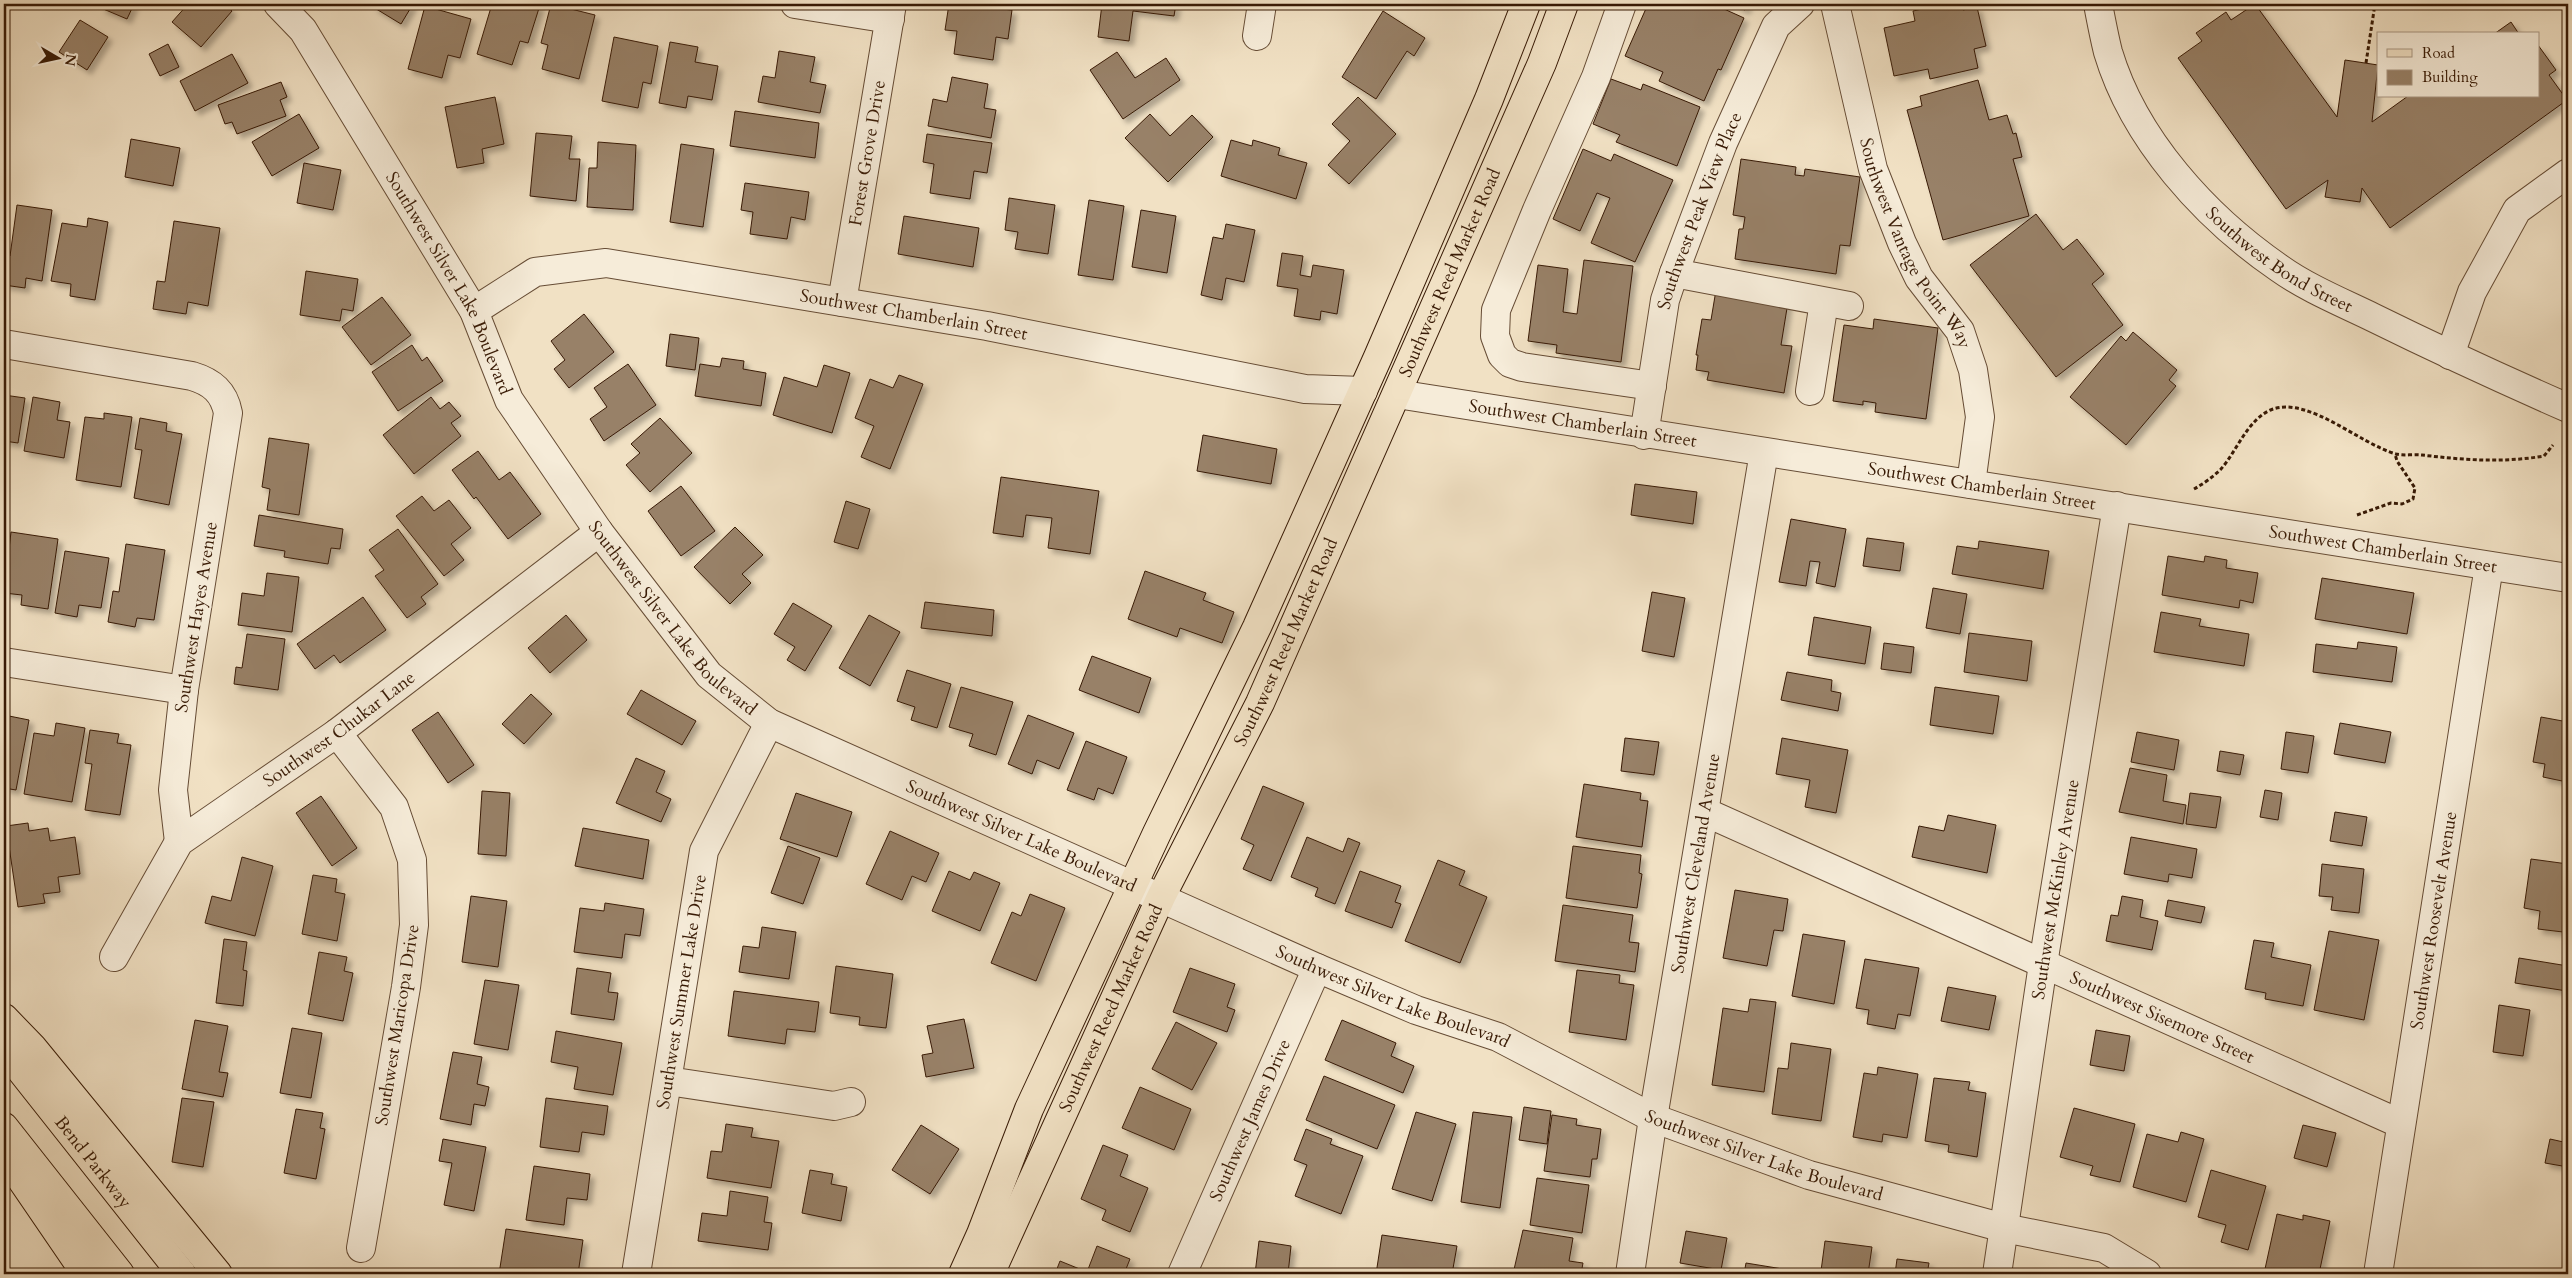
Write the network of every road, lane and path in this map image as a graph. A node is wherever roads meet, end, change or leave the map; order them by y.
1 (278, 4) edge
2 (795, 4) edge
3 (1262, 4) edge
4 (1526, 4) edge
5 (1564, 4) edge
6 (1622, 4) edge
7 (1800, 4) edge
8 (1835, 4) edge
9 (2098, 4) edge
10 (2375, 4) edge
11 (891, 12) edge
12 (1257, 36) dead end
13 (2366, 63) dead end
14 (2568, 173) edge
15 (1674, 273) junction
16 (842, 302) junction
17 (474, 311) junction
18 (4, 344) edge
19 (2450, 356) junction
20 (1652, 386) junction
21 (1363, 391) junction
22 (1810, 392) dead end
23 (1397, 394) junction
24 (2568, 408) edge
25 (1644, 434) junction
26 (2553, 445) dead end
27 (1764, 452) junction
28 (2395, 454) junction
29 (1971, 484) junction
30 (2194, 490) dead end
31 (2117, 506) junction
32 (2357, 515) dead end
33 (599, 532) junction
34 (2489, 566) junction
35 (2568, 578) edge
36 (4, 662) edge
37 (184, 690) junction
38 (769, 722) junction
39 (337, 733) junction
40 (1705, 812) junction
41 (179, 842) junction
42 (1132, 885) junction
43 (1160, 897) junction
44 (114, 957) dead end
45 (2043, 964) junction
46 (1318, 968) junction
47 (4, 1018) edge
48 (4, 1049) edge
49 (668, 1081) junction
50 (851, 1102) dead end
51 (1653, 1118) junction
52 (2401, 1124) junction
53 (4, 1127) edge
54 (4, 1154) edge
55 (2004, 1228) junction
56 (361, 1248) dead end
57 (86, 1274) edge
58 (120, 1274) edge
59 (182, 1274) edge
60 (218, 1274) edge
61 (636, 1274) edge
62 (962, 1274) edge
63 (990, 1274) edge
64 (1182, 1274) edge
65 (1630, 1274) edge
66 (1997, 1274) edge
67 (2147, 1274) edge
68 (2378, 1274) edge

1 - 17 street, Southwest Silver Lake Boulevard
2 - 11 street
3 - 12 street
4 - 21 main road, Southwest Reed Market Road
5 - 23 main road, Southwest Reed Market Road
6 - 20 street
7 - 15 street, Southwest Peak View Place
8 - 29 street, Southwest Vantage Point Way
9 - 19 street, Southwest Bond Street
10 - 13 path
11 - 16 street, Forest Grove Drive
14 - 19 street
15 - 20 street, Southwest Peak View Place
15 - 22 street
16 - 17 street, Southwest Chamberlain Street
16 - 21 street, Southwest Chamberlain Street
17 - 33 street, Southwest Silver Lake Boulevard
18 - 37 street, Southwest Hayes Avenue
19 - 24 street, Southwest Bond Street
20 - 25 street, Southwest Peak View Place
21 - 42 main road, Southwest Reed Market Road
23 - 25 street, Southwest Chamberlain Street
23 - 43 main road, Southwest Reed Market Road
25 - 27 street, Southwest Chamberlain Street
26 - 28 path
27 - 29 street, Southwest Chamberlain Street
27 - 40 street, Southwest Cleveland Avenue
28 - 30 path
28 - 32 path
29 - 31 street, Southwest Chamberlain Street
31 - 34 street, Southwest Chamberlain Street
31 - 45 street, Southwest McKinley Avenue
33 - 38 street, Southwest Silver Lake Boulevard
33 - 39 street, Southwest Chukar Lane
34 - 35 street, Southwest Chamberlain Street
34 - 52 street, Southwest Roosevelt Avenue
36 - 37 street
37 - 41 street, Southwest Hayes Avenue
38 - 42 street, Southwest Silver Lake Boulevard
38 - 49 street, Southwest Summer Lake Drive
39 - 41 street, Southwest Chukar Lane
39 - 56 street, Southwest Maricopa Drive
40 - 45 street, Southwest Sisemore Street
40 - 51 street, Southwest Cleveland Avenue
41 - 44 street, Southwest Chukar Lane
42 - 43 street, Southwest Silver Lake Boulevard
42 - 62 main road, Southwest Reed Market Road
43 - 46 street, Southwest Silver Lake Boulevard
43 - 63 main road, Southwest Reed Market Road
45 - 52 street, Southwest Sisemore Street
45 - 55 street, Southwest McKinley Avenue
46 - 51 street, Southwest Silver Lake Boulevard
46 - 64 street, Southwest James Drive
47 - 60 main road
48 - 59 main road, Bend Parkway
49 - 50 street
49 - 61 street, Southwest Summer Lake Drive
51 - 55 street, Southwest Silver Lake Boulevard
51 - 65 street, Southwest Cleveland Avenue
52 - 68 street, Southwest Roosevelt Avenue
53 - 58 main road
54 - 57 main road
55 - 66 street, Southwest McKinley Avenue
55 - 67 street, Southwest Silver Lake Boulevard

